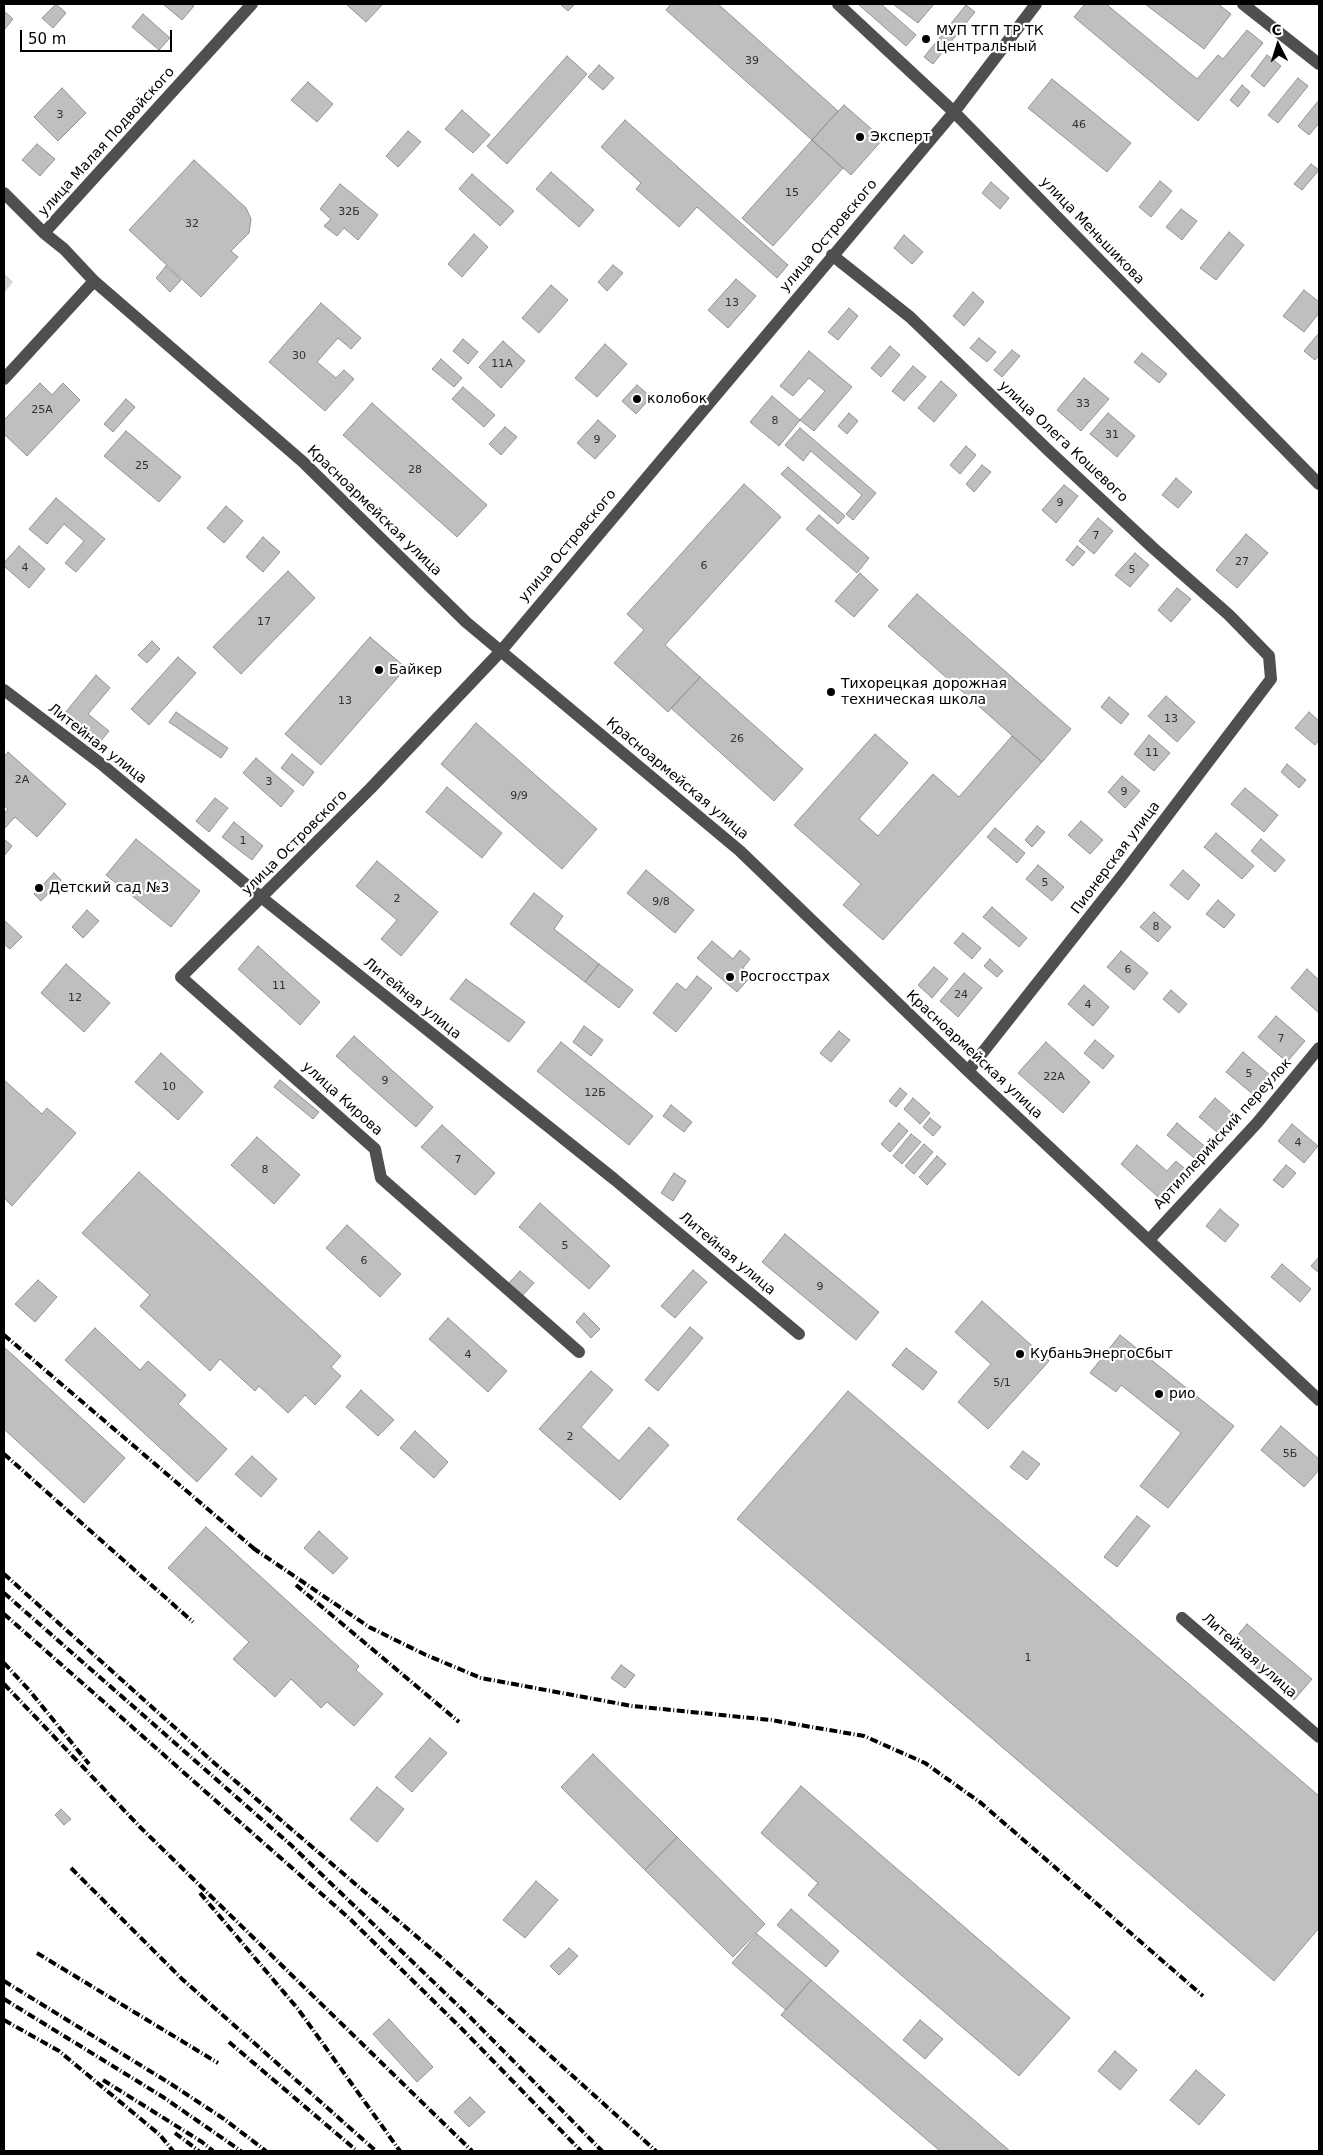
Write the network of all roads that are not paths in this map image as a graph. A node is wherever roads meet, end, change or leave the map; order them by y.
1 (252, 4) edge
2 (838, 4) edge
3 (1036, 4) edge
4 (1243, 4) edge
5 (1319, 64) edge
6 (954, 112) junction
7 (4, 193) edge
8 (44, 233) junction
9 (832, 255) junction
10 (94, 281) junction
11 (4, 379) edge
12 (1319, 484) edge
13 (501, 651) junction
14 (1269, 656) joint
15 (4, 690) edge
16 (261, 897) junction
17 (181, 977) joint
18 (1319, 1048) edge
19 (968, 1071) junction
20 (1149, 1240) junction
21 (800, 1334) dead end
22 (580, 1352) dead end
23 (1319, 1400) edge
24 (1182, 1618) dead end
25 (1319, 1737) edge

1 - 8 street, улица Малая Подвойского
2 - 6 street, улица Меньшикова
3 - 6 street, улица Островского
4 - 5 street
6 - 9 street, улица Островского
6 - 12 street, улица Меньшикова
7 - 8 street, Красноармейская улица
8 - 10 street, Красноармейская улица
9 - 13 street, улица Островского
9 - 14 street, улица Олега Кошевого
10 - 11 street
10 - 13 street, Красноармейская улица
13 - 16 street, улица Островского
13 - 19 street, Красноармейская улица
14 - 19 street, Пионерская улица
15 - 16 street, Литейная улица
16 - 17 street, улица Островского
16 - 21 street, Литейная улица
17 - 22 street, улица Кирова
18 - 20 street, Артиллерийский переулок
19 - 20 street, Красноармейская улица
20 - 23 street, Красноармейская улица
24 - 25 street, Литейная улица

